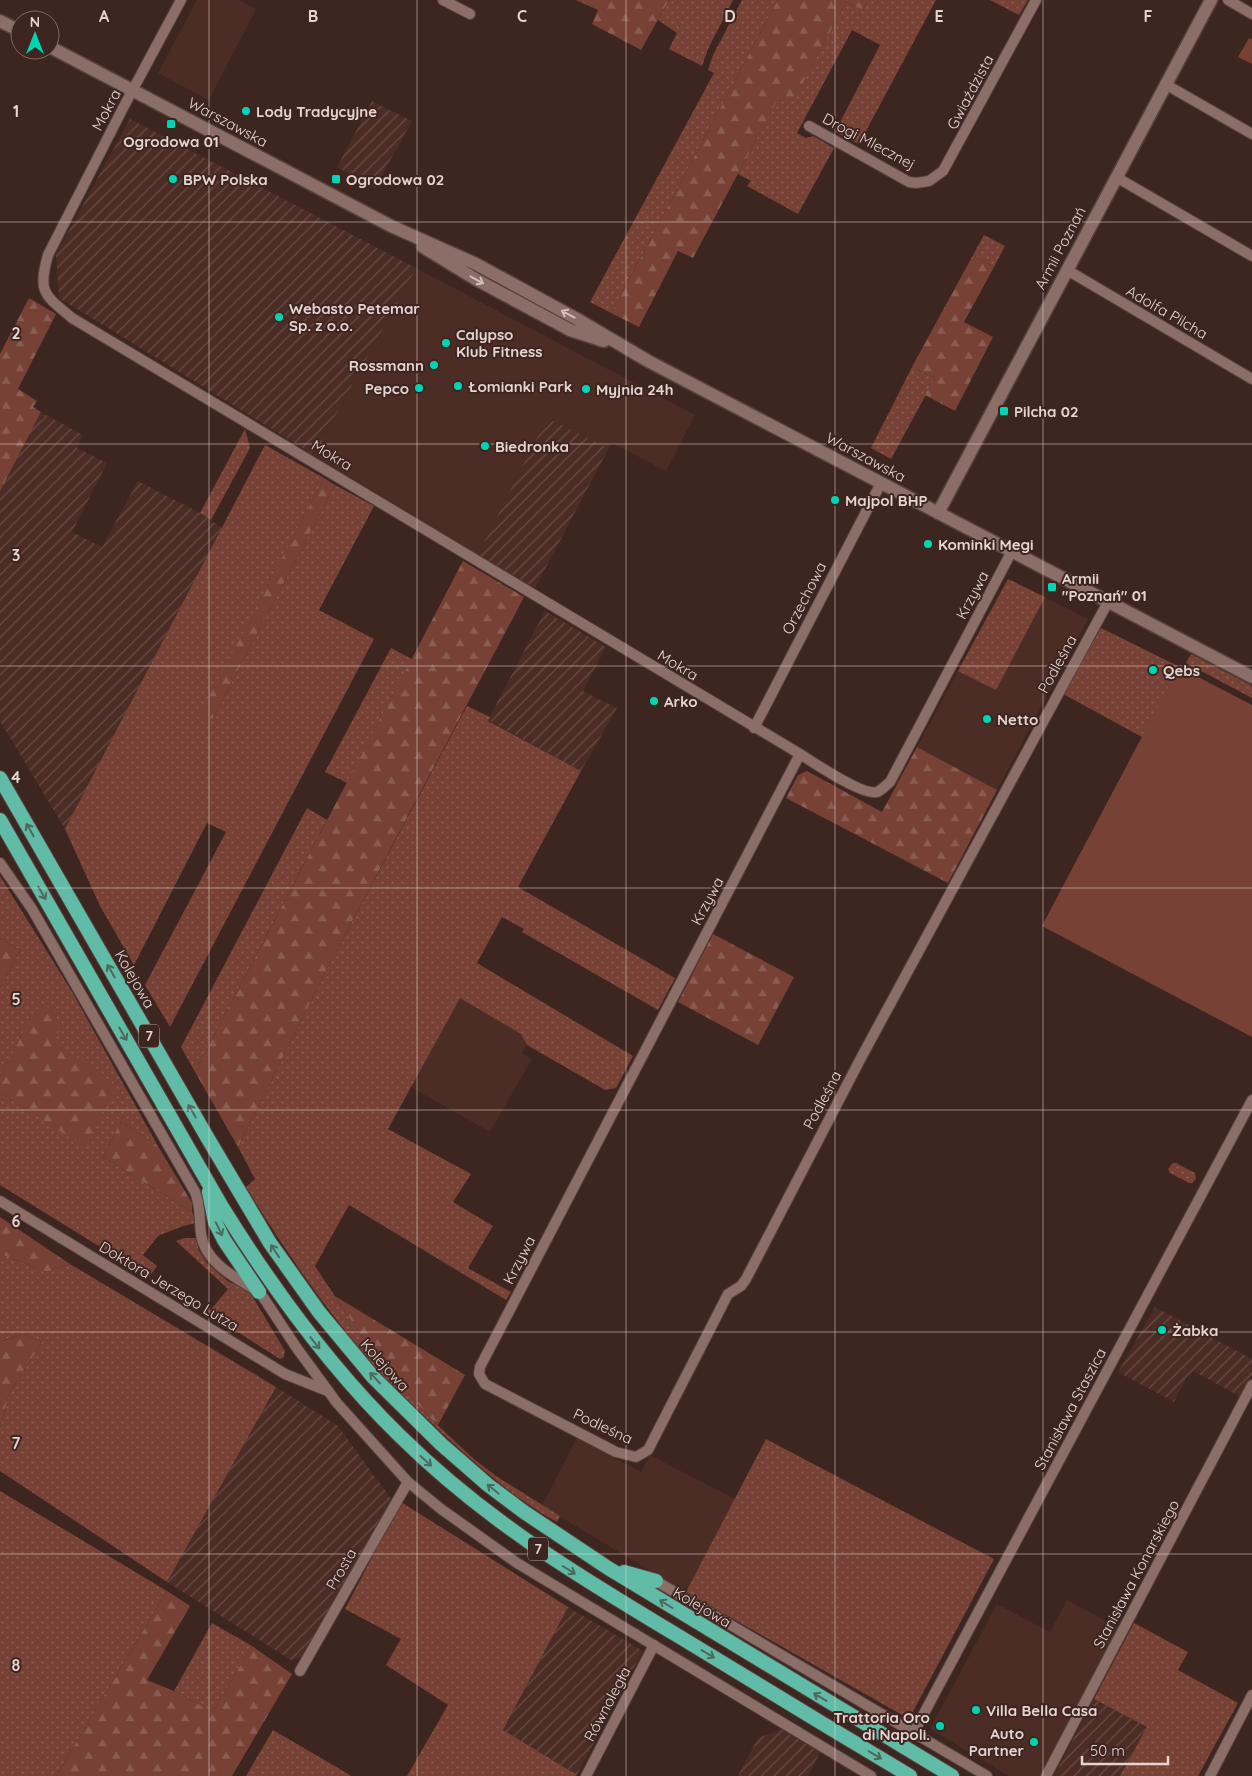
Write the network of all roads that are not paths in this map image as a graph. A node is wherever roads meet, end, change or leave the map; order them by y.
1 (181, 0) edge
2 (443, 0) edge
3 (1036, 0) edge
4 (1211, 0) edge
5 (1228, 0) edge
6 (470, 14) dead end
7 (1252, 14) edge
8 (60, 52) edge
9 (1165, 84) junction
10 (133, 90) junction
11 (809, 126) dead end
12 (1252, 134) edge
13 (1116, 178) junction
14 (916, 183) joint
15 (1252, 256) edge
16 (1067, 270) junction
17 (1252, 379) edge
18 (881, 483) junction
19 (938, 513) junction
20 (1012, 551) junction
21 (1108, 602) junction
22 (1252, 677) edge
23 (754, 728) junction
24 (800, 754) junction
25 (0, 778) edge
26 (0, 820) edge
27 (0, 863) edge
28 (1252, 1100) edge
29 (207, 1181) junction
30 (0, 1201) edge
31 (259, 1292) junction
32 (485, 1384) joint
33 (1252, 1385) edge
34 (326, 1390) junction
35 (408, 1482) junction
36 (608, 1568) junction
37 (656, 1581) joint
38 (654, 1645) junction
39 (300, 1671) dead end
40 (1252, 1696) edge
41 (914, 1732) junction
42 (586, 1776) edge
43 (871, 1776) edge
44 (910, 1776) edge
45 (952, 1776) edge
46 (987, 1776) edge
47 (1046, 1776) edge
48 (1210, 1776) edge

1 - 10 street, Mokra
2 - 6 street
3 - 14 street, Gwiaździsta
4 - 9 street, Armii Poznań
5 - 7 street
8 - 10 street, Warszawska
9 - 12 street
9 - 13 street, Armii Poznań
10 - 18 street, Warszawska
10 - 23 street, Mokra
11 - 14 street, Drogi Mlecznej
13 - 15 street
13 - 16 street, Armii Poznań
16 - 17 street, Adolfa Pilcha
16 - 19 street, Armii Poznań
18 - 19 street, Warszawska
18 - 23 street, Orzechowa
19 - 20 street, Warszawska
20 - 21 street, Warszawska
20 - 24 street, Krzywa
21 - 22 street, Warszawska
21 - 32 street, Podleśna
23 - 24 street, Mokra
24 - 32 street, Krzywa
36 -> 25 highway, Kolejowa / 7
26 -> 29 highway, 7
27 - 31 street
28 - 41 street, Stanisława Staszica
29 -> 31 highway
29 -> 44 highway, 7
30 - 34 street, Doktora Jerzego Lutza
31 - 34 street
33 - 47 street, Stanisława Konarskiego
34 - 35 street
35 - 38 street
35 - 39 street, Prosta
36 - 37 highway
45 -> 36 highway, Kolejowa / 7
37 - 41 street, Kolejowa
38 - 42 street, Równoległa
38 - 43 street
40 - 48 street
41 - 46 street, Kolejowa

